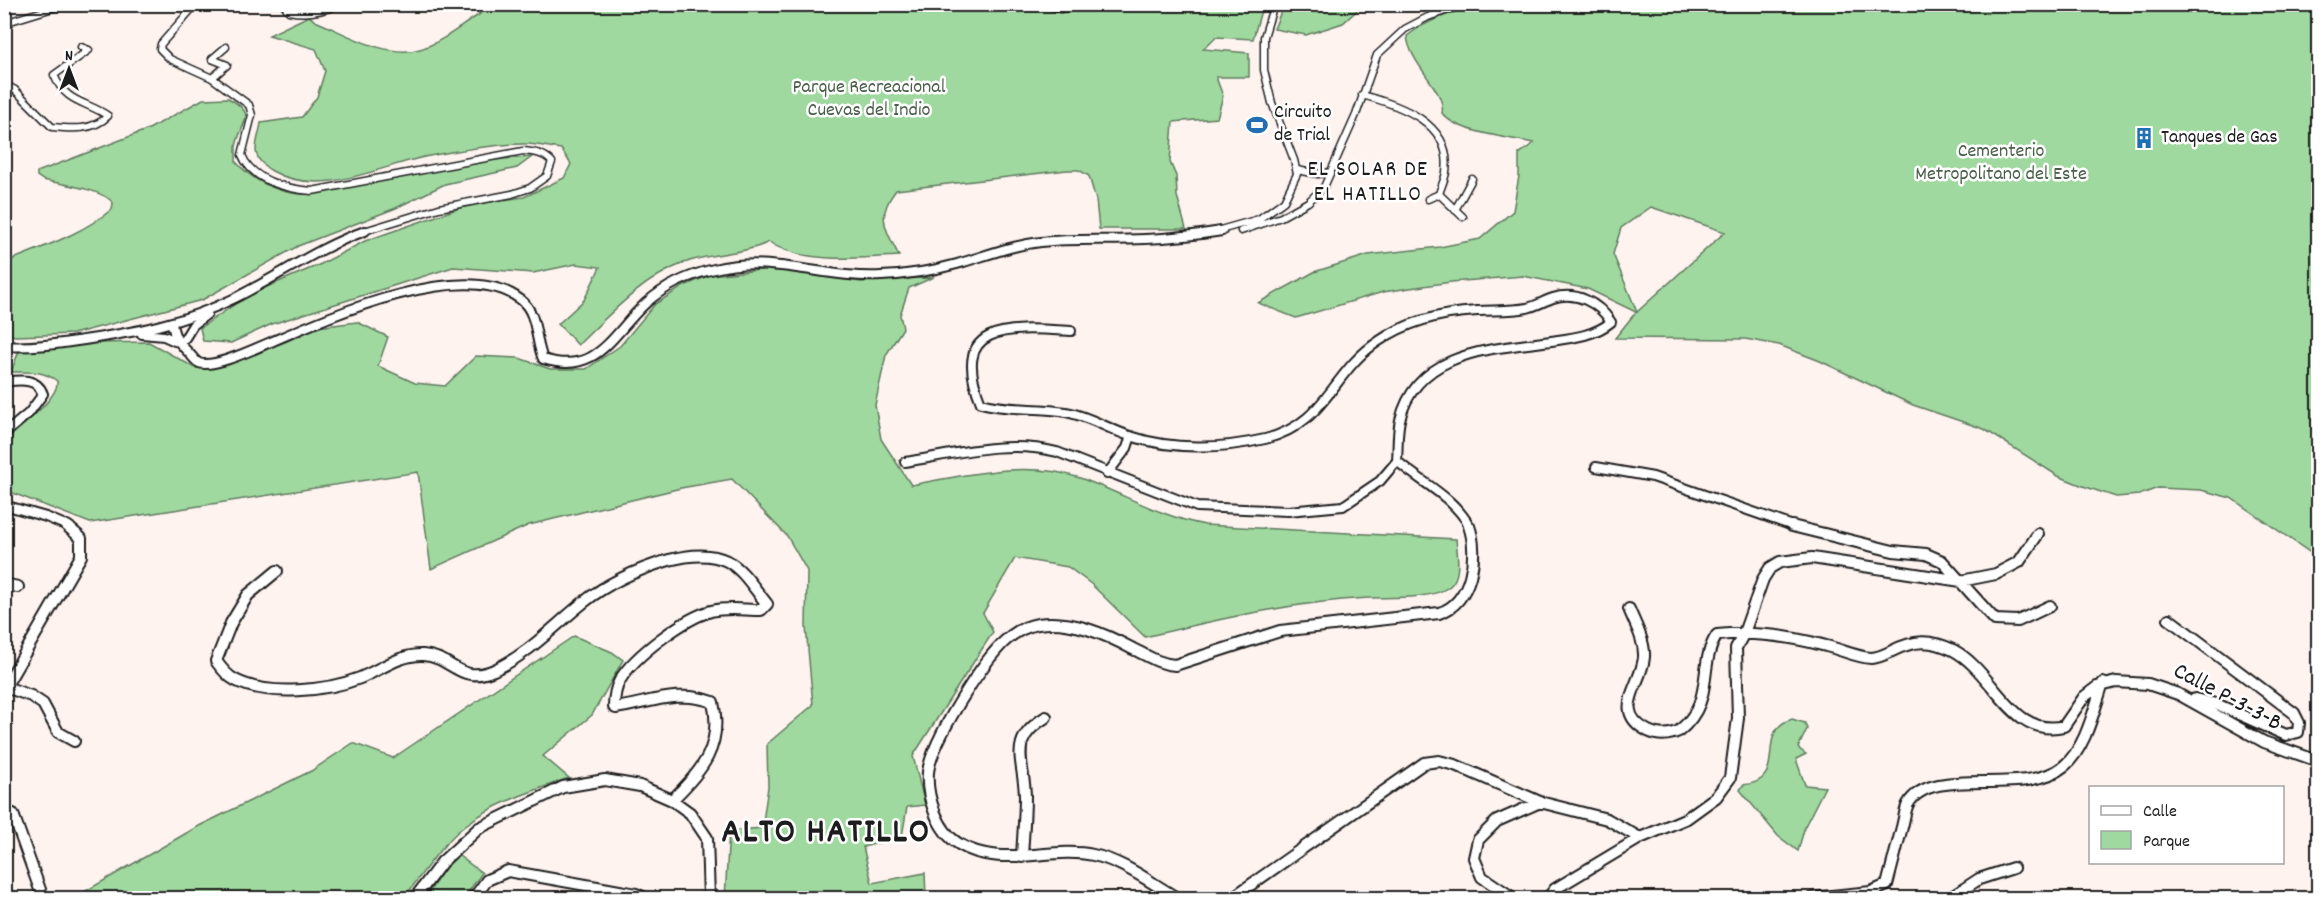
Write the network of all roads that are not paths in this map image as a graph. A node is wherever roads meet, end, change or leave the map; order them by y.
1 (66, 4) edge
2 (196, 4) edge
3 (283, 4) edge
4 (341, 4) edge
5 (1046, 4) edge
6 (1087, 4) edge
7 (1274, 4) edge
8 (1465, 4) edge
9 (4, 23) edge
10 (81, 47) dead end
11 (226, 47) dead end
12 (212, 78) junction
13 (4, 84) edge
14 (1362, 95) junction
15 (1297, 170) junction
16 (1331, 172) junction
17 (1472, 179) dead end
18 (1439, 194) junction
19 (1428, 200) dead end
20 (1455, 210) junction
21 (1463, 217) dead end
22 (1216, 234) junction
23 (219, 306) junction
24 (177, 322) junction
25 (1071, 331) dead end
26 (112, 336) junction
27 (185, 338) junction
28 (175, 340) junction
29 (4, 346) edge
30 (187, 351) junction
31 (4, 382) edge
32 (4, 434) edge
33 (1131, 436) junction
34 (1397, 461) junction
35 (905, 462) dead end
36 (1596, 467) dead end
37 (1107, 474) junction
38 (4, 505) edge
39 (2038, 534) dead end
40 (278, 571) dead end
41 (1961, 581) junction
42 (4, 584) edge
43 (18, 586) dead end
44 (2050, 606) dead end
45 (1629, 609) dead end
46 (2169, 619) dead end
47 (1744, 633) junction
48 (2103, 683) junction
49 (5, 688) edge
50 (2188, 697) junction
51 (1046, 717) dead end
52 (74, 741) dead end
53 (2319, 761) edge
54 (672, 800) junction
55 (1540, 802) junction
56 (4, 811) edge
57 (1640, 838) junction
58 (1022, 857) junction
59 (2013, 868) dead end
60 (1879, 895) edge
61 (43, 898) edge
62 (415, 898) edge
63 (474, 898) edge
64 (645, 898) edge
65 (709, 898) edge
66 (1177, 898) edge
67 (1232, 898) edge
68 (1513, 898) edge
69 (1548, 898) edge
70 (1812, 898) edge
71 (1950, 898) edge

1 - 9 street
2 - 12 street
3 - 4 street
5 - 6 street
7 - 15 street
8 - 14 street
10 - 13 street
11 - 12 street
12 - 23 street
14 - 16 street
14 - 18 street
15 - 16 street
15 - 22 street
16 - 22 street
17 - 20 street
18 - 19 street
18 - 20 street
20 - 21 street
22 - 30 street
23 - 24 street
23 - 27 street
24 - 26 street
24 - 27 street
24 - 28 street
25 - 33 street
26 - 28 street
26 - 29 street
27 - 30 street
28 - 30 street
31 - 32 street
33 - 34 street
33 - 37 street
34 - 37 street
34 - 58 street
35 - 37 street
36 - 41 street
38 - 49 street
39 - 41 street
40 - 54 street
41 - 44 street
41 - 47 street
42 - 43 street
45 - 47 street
46 - 50 street
47 - 48 street
47 - 57 street
48 - 50 street, Calle P-3-3-B
48 - 60 street
49 - 52 street
50 - 53 street, Calle P-3-3-B
51 - 58 street
54 - 62 street
54 - 65 street
55 - 57 street
55 - 67 street
55 - 68 street
56 - 61 street
57 - 69 street
58 - 66 street
59 - 71 street
60 - 70 street
63 - 64 street

